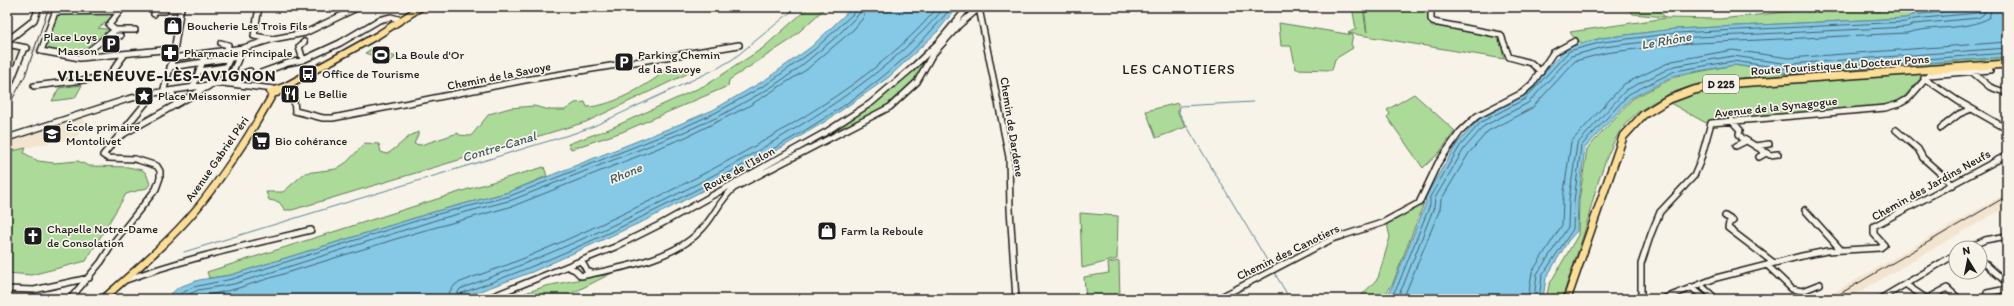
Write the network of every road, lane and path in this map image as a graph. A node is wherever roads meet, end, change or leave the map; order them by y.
1 (39, 7) edge
2 (124, 7) edge
3 (259, 7) edge
4 (308, 7) edge
5 (322, 7) edge
6 (359, 7) edge
7 (421, 7) edge
8 (968, 7) edge
9 (1431, 7) edge
10 (181, 8) edge
11 (978, 9) edge
12 (56, 10) edge
13 (120, 11) junction
14 (152, 16) dead end
15 (377, 19) dead end
16 (402, 20) junction
17 (958, 20) junction
18 (115, 30) junction
19 (135, 30) dead end
20 (363, 30) junction
21 (107, 36) junction
22 (120, 36) dead end
23 (273, 39) junction
24 (1575, 40) dead end
25 (304, 42) dead end
26 (7, 43) edge
27 (221, 43) dead end
28 (739, 45) dead end
29 (173, 48) junction
30 (243, 48) junction
31 (227, 51) junction
32 (206, 53) junction
33 (125, 54) junction
34 (239, 57) junction
35 (80, 58) junction
36 (173, 58) junction
37 (230, 58) junction
38 (303, 60) junction
39 (202, 62) junction
40 (2007, 64) edge
41 (170, 67) junction
42 (225, 67) junction
43 (1990, 70) dead end
44 (200, 71) junction
45 (1541, 72) junction
46 (1970, 72) junction
47 (14, 74) junction
48 (7, 75) edge
49 (251, 76) junction
50 (1926, 76) junction
51 (223, 79) junction
52 (214, 84) junction
53 (232, 84) junction
54 (34, 86) dead end
55 (193, 87) junction
56 (7, 91) edge
57 (170, 91) junction
58 (276, 91) junction
59 (163, 92) junction
60 (154, 93) junction
61 (2007, 93) edge
62 (177, 103) junction
63 (1971, 109) junction
64 (1730, 120) junction
65 (1941, 128) dead end
66 (2007, 129) edge
67 (1896, 130) dead end
68 (7, 138) edge
69 (116, 139) junction
70 (1746, 141) junction
71 (1769, 144) dead end
72 (1736, 146) dead end
73 (1755, 146) junction
74 (1766, 153) junction
75 (1778, 154) dead end
76 (2007, 155) edge
77 (1759, 157) dead end
78 (1953, 184) junction
79 (1805, 210) dead end
80 (1725, 216) dead end
81 (311, 230) dead end
82 (2007, 236) edge
83 (1985, 240) edge
84 (1841, 250) junction
85 (1948, 259) edge
86 (582, 262) junction
87 (1774, 263) junction
88 (1767, 265) junction
89 (1988, 266) edge
90 (568, 267) junction
91 (137, 271) junction
92 (145, 272) junction
93 (597, 273) junction
94 (89, 278) junction
95 (126, 280) junction
96 (2007, 283) edge
97 (1820, 284) dead end
98 (1905, 284) junction
99 (1691, 287) junction
100 (1704, 288) dead end
101 (7, 289) edge
102 (2007, 289) edge
103 (70, 299) edge
104 (103, 299) edge
105 (486, 299) edge
106 (1016, 299) edge
107 (1217, 299) edge
108 (1567, 299) edge
109 (1641, 299) edge
110 (1663, 299) edge
111 (1706, 299) edge
112 (1716, 299) edge
113 (1880, 299) edge
114 (1927, 299) edge
115 (1959, 299) edge
116 (1994, 299) edge

1 - 26 street
2 - 13 street
3 - 23 street
4 - 5 street
6 - 23 street
7 - 16 main road
8 - 17 street, Route de l'Islon
9 - 45 street
10 - 14 street
10 - 29 street
11 - 17 street
11 - 93 street
11 - 106 street, Chemin de Dardene
12 - 13 street
12 - 35 street
13 - 18 street
15 - 20 street
16 - 20 street
16 - 58 main road
17 - 86 street, Route de l'Islon
18 - 19 street
18 - 21 street
20 - 38 street
21 - 22 street
21 - 35 street
23 - 30 street
24 - 45 street, Chemin des Canotiers
25 - 38 street
26 - 47 street
27 - 31 street
28 - 58 street, Chemin de la Savoye
29 - 33 street
29 - 36 street
30 - 31 street
30 - 34 street
31 - 32 street
32 - 36 street
32 - 39 street
33 - 35 street
33 - 54 street
34 - 37 street
34 - 51 street
36 - 41 street
37 - 39 street
37 - 42 street
38 - 49 street
39 - 41 street
39 - 44 street
40 - 108 highway, Route Touristique du Docteur Pons / D 225
41 - 59 street
42 - 44 street
42 - 51 street
43 - 46 street
44 - 55 street
45 - 107 street, Chemin des Canotiers
46 - 50 street
46 - 61 street
47 - 48 street
47 - 56 street
49 - 51 street
49 - 53 street
50 - 63 street
50 - 64 street, Avenue de la Synagogue
51 - 52 street
51 - 53 street
52 - 55 street
52 - 62 street
53 - 58 street
55 - 57 street
57 - 59 street
57 - 62 street
58 - 91 main road, Avenue Gabriel Péri
59 - 60 street
60 - 68 street
60 - 69 street
62 - 69 street
63 - 65 street
63 - 66 street
64 - 70 street
64 - 109 street, Avenue de la Synagogue
67 - 78 street
69 - 94 street
70 - 72 street
70 - 73 street
71 - 73 street
73 - 74 street
74 - 75 street
74 - 77 street
76 - 78 street, Chemin des Jardins Neufs
78 - 84 street, Chemin des Jardins Neufs
79 - 84 street
80 - 87 street
81 - 92 street
82 - 83 street
84 - 87 street, Chemin des Jardins Neufs
85 - 98 street
86 - 90 street, Route de l'Islon
86 - 93 street
87 - 88 street, Chemin des Jardins Neufs
88 - 97 street
88 - 99 street, Chemin des Jardins Neufs
89 - 96 street
90 - 93 street
90 - 105 street, Route de l'Islon
91 - 92 street
91 - 95 main road, Avenue Gabriel Péri
92 - 95 street
94 - 101 street
94 - 103 street
95 - 104 main road, Avenue Gabriel Péri
98 - 113 street
98 - 114 street
99 - 110 street, Chemin des Jardins Neufs
99 - 111 street
100 - 112 street
102 - 116 street
114 - 115 street

